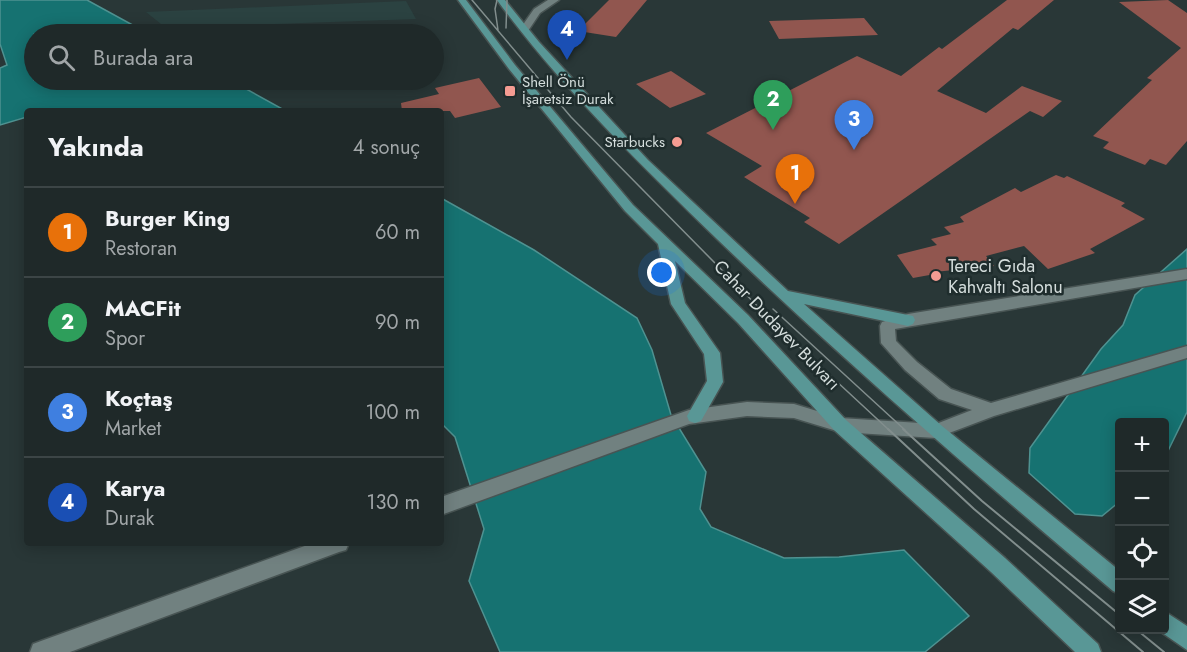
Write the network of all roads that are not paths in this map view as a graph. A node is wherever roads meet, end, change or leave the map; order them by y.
1 (462, 0) edge
2 (501, 0) edge
3 (555, 0) edge
4 (525, 29) junction
5 (664, 242) junction
6 (1187, 274) edge
7 (783, 294) junction
8 (908, 320) junction
9 (1187, 352) edge
10 (992, 410) junction
11 (697, 416) junction
12 (840, 425) junction
13 (936, 431) junction
14 (444, 505) edge
15 (331, 546) edge
16 (1115, 581) edge
17 (1169, 625) edge
18 (1187, 639) edge
19 (41, 652) edge
20 (1090, 652) edge

1 - 5 main road, Cahar Dudayev Bulvarı
2 - 4 main road, Cahar Dudayev Bulvarı
3 - 4 street
4 - 7 main road, Cahar Dudayev Bulvarı
5 - 11 main road
5 - 12 main road, Cahar Dudayev Bulvarı
6 - 8 street
7 - 8 main road
7 - 13 main road, Cahar Dudayev Bulvarı
8 - 10 street
9 - 10 street
10 - 13 street
11 - 12 street
11 - 14 street
12 - 13 street
12 - 20 main road, Cahar Dudayev Bulvarı
13 - 16 main road, Cahar Dudayev Bulvarı
15 - 19 street
17 - 18 main road

